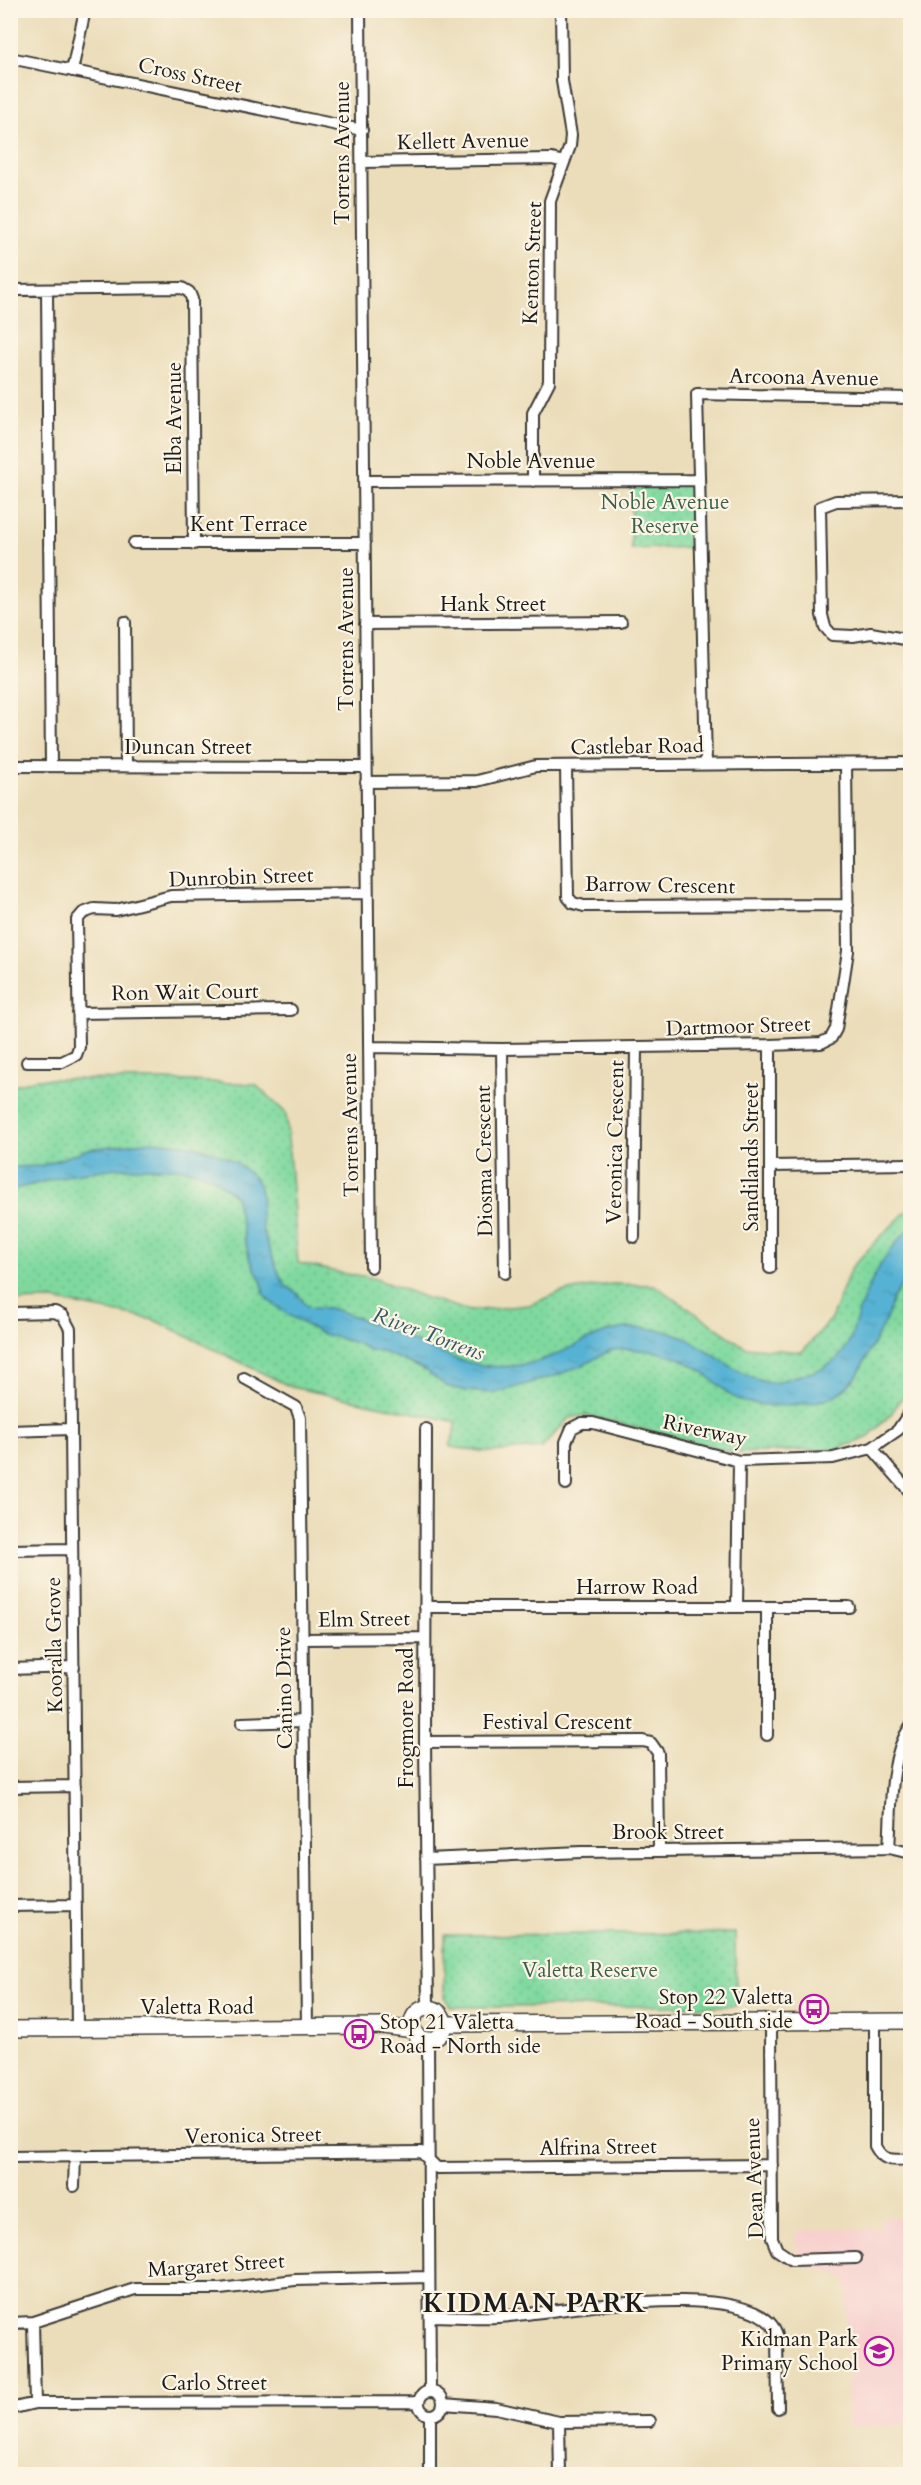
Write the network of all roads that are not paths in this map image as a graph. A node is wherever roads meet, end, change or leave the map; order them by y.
1 (85, 10) edge
2 (360, 10) edge
3 (561, 10) edge
4 (10, 58) edge
5 (72, 71) junction
6 (362, 130) junction
7 (362, 162) junction
8 (564, 162) junction
9 (10, 290) edge
10 (47, 290) junction
11 (910, 398) edge
12 (698, 480) junction
13 (364, 481) junction
14 (533, 481) junction
15 (910, 500) edge
16 (134, 543) dead end
17 (365, 543) junction
18 (194, 544) junction
19 (125, 622) dead end
20 (621, 622) dead end
21 (365, 624) junction
22 (910, 640) edge
23 (910, 763) edge
24 (706, 764) junction
25 (846, 764) junction
26 (10, 766) edge
27 (51, 766) junction
28 (126, 766) junction
29 (566, 766) junction
30 (366, 767) junction
31 (366, 782) junction
32 (367, 894) junction
33 (848, 905) junction
34 (291, 1011) dead end
35 (78, 1013) junction
36 (770, 1046) junction
37 (369, 1047) junction
38 (636, 1048) junction
39 (502, 1049) junction
40 (27, 1062) dead end
41 (910, 1164) edge
42 (770, 1166) junction
43 (634, 1237) dead end
44 (372, 1267) dead end
45 (770, 1268) dead end
46 (505, 1273) dead end
47 (10, 1313) edge
48 (244, 1378) dead end
49 (910, 1412) edge
50 (426, 1428) dead end
51 (71, 1429) junction
52 (10, 1431) edge
53 (872, 1448) junction
54 (739, 1461) junction
55 (566, 1484) dead end
56 (910, 1492) edge
57 (10, 1550) edge
58 (72, 1550) junction
59 (425, 1607) junction
60 (737, 1607) junction
61 (767, 1607) junction
62 (849, 1607) dead end
63 (425, 1638) junction
64 (303, 1639) junction
65 (74, 1667) junction
66 (10, 1669) edge
67 (304, 1721) junction
68 (242, 1723) dead end
69 (910, 1727) edge
70 (767, 1735) dead end
71 (425, 1742) junction
72 (10, 1786) edge
73 (75, 1786) junction
74 (890, 1848) junction
75 (659, 1851) junction
76 (910, 1853) edge
77 (426, 1859) junction
78 (76, 1905) junction
79 (10, 1906) edge
80 (428, 2008) junction
81 (875, 2021) junction
82 (910, 2021) edge
83 (771, 2022) junction
84 (444, 2024) junction
85 (413, 2026) junction
86 (307, 2027) junction
87 (10, 2029) edge
88 (77, 2029) junction
89 (428, 2039) junction
90 (10, 2157) edge
91 (75, 2157) junction
92 (910, 2159) edge
93 (429, 2160) junction
94 (772, 2165) junction
95 (74, 2186) dead end
96 (856, 2258) dead end
97 (429, 2277) junction
98 (430, 2316) junction
99 (33, 2322) junction
100 (10, 2323) edge
101 (430, 2391) junction
102 (418, 2402) junction
103 (35, 2403) junction
104 (443, 2404) junction
105 (778, 2408) dead end
106 (10, 2409) edge
107 (430, 2416) junction
108 (650, 2421) dead end
109 (559, 2422) junction
110 (430, 2475) edge
111 (560, 2475) edge

1 - 5 street
2 - 6 street, Torrens Avenue
3 - 8 street, Kenton Street
4 - 5 street, Cross Street
5 - 6 street, Cross Street
6 - 7 street, Torrens Avenue
7 - 8 street, Kellett Avenue
7 - 13 street, Torrens Avenue
8 - 14 street, Kenton Street
9 - 10 street
10 - 18 street, Elba Avenue
10 - 27 street
11 - 12 street, Arcoona Avenue
12 - 14 street, Noble Avenue
12 - 24 street
13 - 14 street, Noble Avenue
13 - 17 street, Torrens Avenue
15 - 22 street
16 - 18 street, Kent Terrace
17 - 18 street, Kent Terrace
17 - 21 street, Torrens Avenue
19 - 28 street
20 - 21 street, Hank Street
21 - 30 street, Torrens Avenue
23 - 25 street, Castlebar Road
24 - 25 street, Castlebar Road
24 - 29 street, Castlebar Road
25 - 33 street, Dartmoor Street
26 - 27 street, Duncan Street
27 - 28 street, Duncan Street
28 - 30 street, Duncan Street
29 - 31 street, Castlebar Road
29 - 33 street, Barrow Crescent
30 - 31 street, Torrens Avenue
31 - 32 street, Torrens Avenue
32 - 35 street, Dunrobin Street
32 - 37 street, Torrens Avenue
33 - 36 street, Dartmoor Street
34 - 35 street, Ron Wait Court
35 - 40 street
36 - 38 street, Dartmoor Street
36 - 42 street, Sandilands Street
37 - 39 street, Dartmoor Street
37 - 44 street, Torrens Avenue
38 - 39 street, Dartmoor Street
38 - 43 street, Veronica Crescent
39 - 46 street, Diosma Crescent
41 - 42 street
42 - 45 street, Sandilands Street
47 - 51 street, Kooralla Grove
48 - 64 street, Canino Drive
49 - 53 street, Riverway
50 - 59 street, Frogmore Road
51 - 52 street
51 - 58 street, Kooralla Grove
53 - 54 street, Riverway
53 - 56 street
54 - 55 street, Riverway
54 - 60 street
57 - 58 street
58 - 65 street, Kooralla Grove
59 - 60 street, Harrow Road
59 - 63 street, Frogmore Road
60 - 61 street, Harrow Road
61 - 62 street, Harrow Road
61 - 70 street
63 - 64 street, Elm Street
63 - 71 street, Frogmore Road
64 - 67 street, Canino Drive
65 - 66 street
65 - 73 street, Kooralla Grove
67 - 68 street
67 - 86 street, Canino Drive
69 - 74 street
71 - 75 street, Festival Crescent
71 - 77 street, Frogmore Road
72 - 73 street
73 - 78 street, Kooralla Grove
74 - 75 street, Brook Street
74 - 76 street, Brook Street
75 - 77 street, Brook Street
77 - 80 street, Frogmore Road
78 - 79 street
78 - 88 street, Kooralla Grove
80 - 84 street
80 - 85 street
81 - 82 street
81 - 83 street
81 - 92 street
83 - 84 street
83 - 94 street, Dean Avenue
84 - 89 street
85 - 86 street, Valetta Road
85 - 89 street
86 - 88 street, Valetta Road
87 - 88 street, Valetta Road
89 - 93 street
90 - 91 street, Veronica Street
91 - 93 street, Veronica Street
91 - 95 street
93 - 94 street, Alfrina Street
93 - 97 street
94 - 96 street, Dean Avenue
97 - 98 street
97 - 99 street, Margaret Street
98 - 101 street
98 - 105 street
99 - 100 street, Margaret Street
99 - 103 street
101 - 102 street
101 - 104 street
102 - 103 street, Carlo Street
102 - 107 street
103 - 106 street, Carlo Street
104 - 107 street
104 - 109 street
107 - 110 street
108 - 109 street
109 - 111 street

